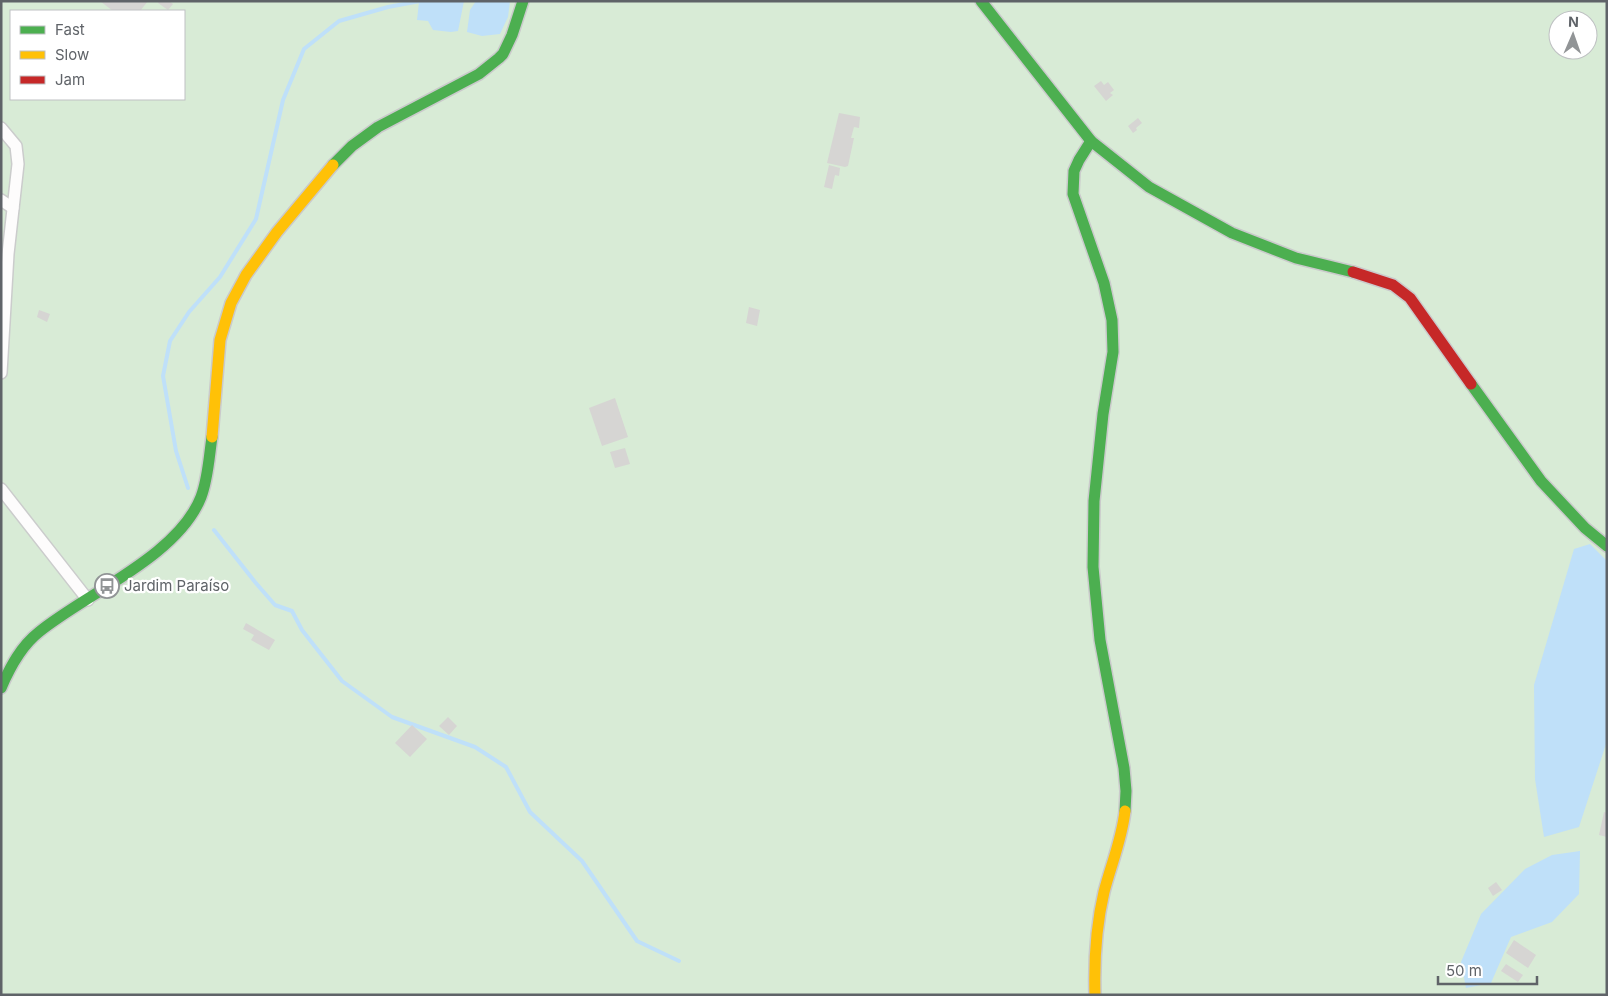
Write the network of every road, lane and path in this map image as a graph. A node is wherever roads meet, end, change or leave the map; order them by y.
1 (523, 1) edge
2 (981, 1) edge
3 (1, 128) edge
4 (1091, 141) junction
5 (1, 200) edge
6 (13, 208) junction
7 (3, 308) edge
8 (1, 373) edge
9 (1, 489) edge
10 (1607, 546) edge
11 (88, 600) junction
12 (1, 688) edge
13 (1095, 995) edge

1 - 11 street
2 - 4 street
3 - 6 street
4 - 10 street
4 - 13 street
5 - 6 street
6 - 7 street
7 - 8 street
9 - 11 street
11 - 12 street

